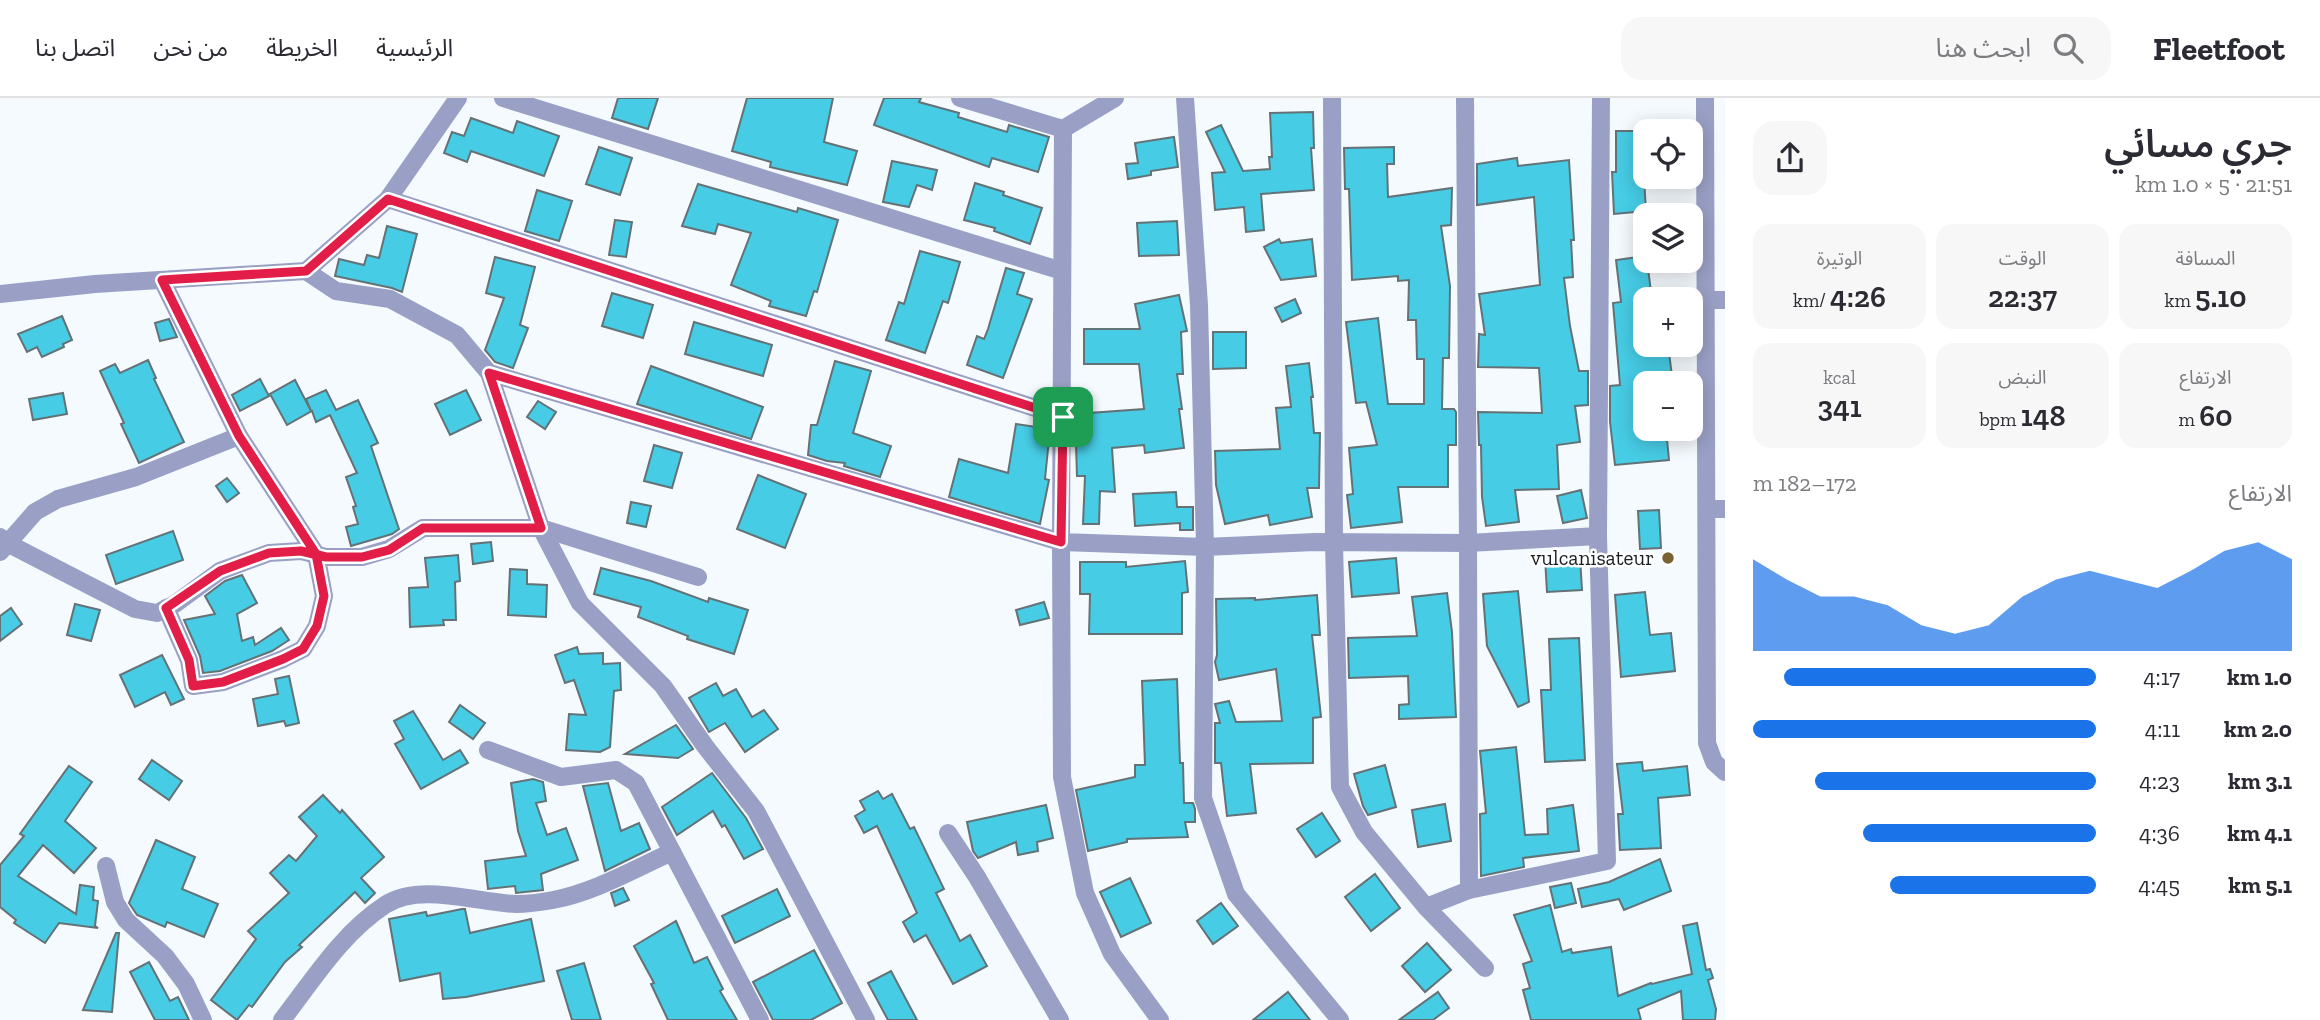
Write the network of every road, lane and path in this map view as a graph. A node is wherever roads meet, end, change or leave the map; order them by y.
1 (458, 98) edge
2 (503, 98) edge
3 (961, 98) edge
4 (1115, 98) edge
5 (1185, 98) edge
6 (1332, 98) edge
7 (1465, 98) edge
8 (1601, 98) edge
9 (1706, 98) edge
10 (1063, 130) junction
11 (388, 199) junction
12 (306, 271) junction
13 (1062, 271) junction
14 (162, 280) junction
15 (0, 294) edge
16 (1706, 300) junction
17 (1725, 300) edge
18 (489, 373) junction
19 (1063, 417) junction
20 (239, 436) junction
21 (1716, 509) edge
22 (541, 528) junction
23 (1598, 536) junction
24 (1061, 542) junction
25 (1334, 542) junction
26 (2, 544) edge
27 (1468, 544) junction
28 (1205, 547) junction
29 (316, 554) junction
30 (698, 577) dead end
31 (166, 608) junction
32 (488, 750) dead end
33 (1725, 772) edge
34 (948, 833) dead end
35 (672, 852) junction
36 (106, 866) dead end
37 (1469, 890) junction
38 (1426, 907) junction
39 (1485, 968) dead end
40 (203, 1020) edge
41 (282, 1020) edge
42 (760, 1020) edge
43 (866, 1020) edge
44 (1060, 1020) edge
45 (1160, 1020) edge
46 (1340, 1020) edge

1 - 11 street
2 - 13 street
3 - 10 street
4 - 10 street
5 - 28 street
6 - 25 street
7 - 27 street
8 - 23 street
9 - 16 street
10 - 13 street
11 - 12 street
11 - 19 street
12 - 14 street
12 - 18 street
13 - 19 street
14 - 15 street
14 - 20 street
16 - 17 street
16 - 21 street
18 - 22 street
18 - 24 street
19 - 24 street
20 - 26 street
20 - 29 street
21 - 33 street
22 - 29 street
22 - 30 street
22 - 43 street
23 - 27 street
23 - 37 street
24 - 28 street
24 - 45 street
25 - 27 street
25 - 28 street
25 - 38 street
26 - 31 street
27 - 37 street
28 - 46 street
29 - 31 street
29 - 31 street
32 - 35 street
34 - 44 street
35 - 41 street
35 - 42 street
36 - 40 street
37 - 38 street
38 - 39 street

